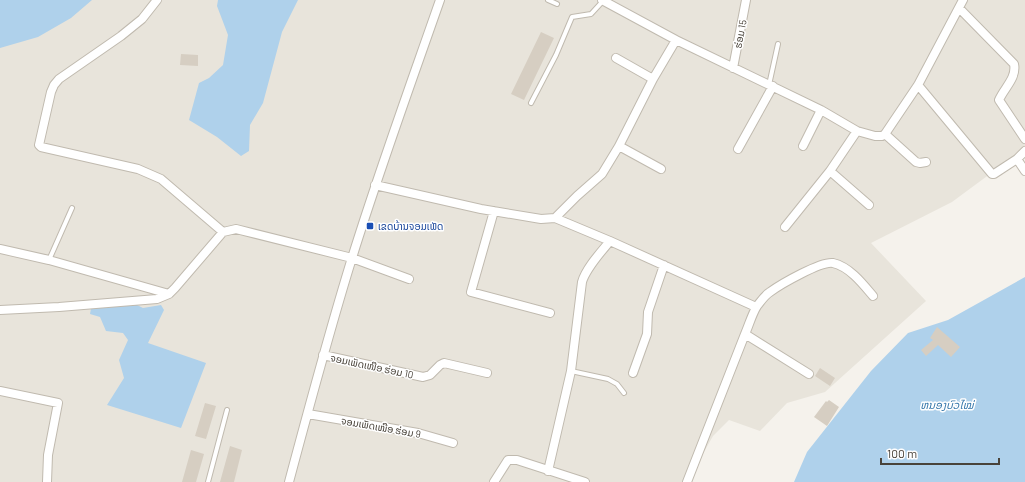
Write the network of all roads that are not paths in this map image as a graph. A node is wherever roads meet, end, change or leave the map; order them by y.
1 (157, 0) edge
2 (440, 0) edge
3 (548, 0) edge
4 (746, 0) edge
5 (963, 0) edge
6 (607, 2) edge
7 (557, 4) dead end
8 (959, 8) junction
9 (676, 40) junction
10 (778, 44) dead end
11 (616, 58) dead end
12 (733, 68) junction
13 (654, 79) junction
14 (771, 85) junction
15 (918, 85) junction
16 (531, 102) dead end
17 (821, 110) junction
18 (857, 131) junction
19 (886, 134) junction
20 (1025, 139) edge
21 (619, 146) junction
22 (803, 146) dead end
23 (738, 149) dead end
24 (1025, 151) edge
25 (1017, 159) junction
26 (926, 162) dead end
27 (661, 169) dead end
28 (830, 171) junction
29 (1025, 171) edge
30 (375, 185) junction
31 (869, 205) dead end
32 (72, 208) dead end
33 (494, 211) junction
34 (555, 218) junction
35 (785, 227) dead end
36 (223, 232) junction
37 (610, 241) junction
38 (0, 248) edge
39 (352, 258) junction
40 (49, 260) junction
41 (664, 265) junction
42 (409, 279) dead end
43 (169, 294) junction
44 (873, 296) dead end
45 (756, 307) junction
46 (0, 310) edge
47 (550, 313) dead end
48 (745, 334) junction
49 (323, 355) junction
50 (571, 371) junction
51 (487, 373) dead end
52 (633, 373) dead end
53 (809, 374) dead end
54 (0, 391) edge
55 (624, 393) dead end
56 (227, 410) dead end
57 (308, 414) junction
58 (453, 443) dead end
59 (548, 471) junction
60 (47, 482) edge
61 (208, 482) edge
62 (289, 482) edge
63 (494, 482) edge
64 (585, 482) edge
65 (687, 482) edge

1 - 36 street
2 - 30 street
3 - 7 lane
4 - 12 street, ຮ່ອມ 15
5 - 8 street
6 - 9 street
6 - 16 lane
8 - 15 street
8 - 20 street
9 - 12 street
9 - 13 street
10 - 14 lane
11 - 13 street
12 - 14 street
13 - 21 street
14 - 17 street
14 - 23 street
15 - 19 street
15 - 25 street
17 - 18 street
17 - 22 street
18 - 19 street
18 - 28 street
19 - 26 street
21 - 27 street
21 - 34 street
24 - 25 street
25 - 29 street
28 - 31 street
28 - 35 street
30 - 33 street
30 - 39 street
32 - 40 lane
33 - 34 street
33 - 47 street
34 - 37 street
36 - 39 street
36 - 43 street
37 - 41 street
37 - 50 street
38 - 40 street
39 - 42 street
39 - 49 street
40 - 43 street
41 - 45 street
41 - 52 street
43 - 46 street
44 - 45 street
45 - 48 street
48 - 53 street
48 - 65 street
49 - 51 street, ຈອມເພັດເໜືອ ຮ່ອມ 10
49 - 57 street
50 - 55 lane
50 - 59 street
54 - 60 street
56 - 61 lane
57 - 58 street, ຈອມເພັດເໜືອ ຮ່ອມ 9
57 - 62 street
59 - 63 street
59 - 64 street

